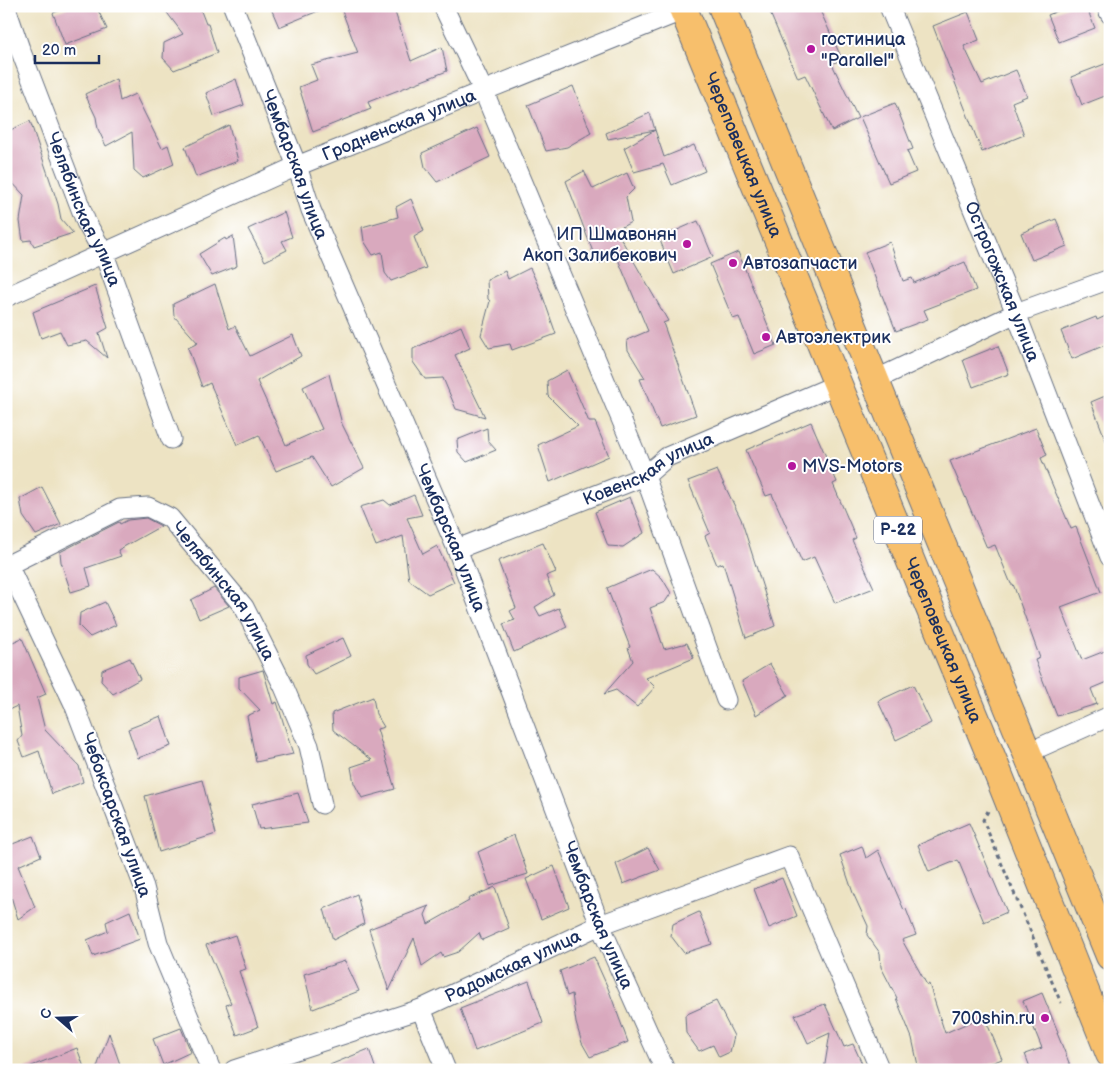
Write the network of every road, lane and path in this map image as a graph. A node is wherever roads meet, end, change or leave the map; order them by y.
1 (233, 6) edge
2 (443, 6) edge
3 (722, 6) edge
4 (889, 6) edge
5 (1106, 6) edge
6 (6, 8) edge
7 (683, 8) edge
8 (1110, 14) edge
9 (484, 92) junction
10 (297, 166) junction
11 (104, 254) junction
12 (1110, 279) edge
13 (6, 297) edge
14 (1016, 313) junction
15 (875, 380) junction
16 (838, 384) junction
17 (172, 439) dead end
18 (644, 476) junction
19 (457, 549) junction
20 (1110, 557) edge
21 (8, 565) joint
22 (726, 700) dead end
23 (1110, 716) edge
24 (1027, 753) junction
25 (322, 804) dead end
26 (990, 808) dead end
27 (600, 925) junction
28 (1110, 956) edge
29 (1062, 1006) dead end
30 (421, 1009) junction
31 (1110, 1054) edge
32 (211, 1070) edge
33 (234, 1070) edge
34 (446, 1070) edge
35 (665, 1070) edge
36 (880, 1070) edge

1 - 10 street, Чембарская улица
2 - 9 street
3 - 15 highway, Череповецкая улица / Р-22
4 - 14 street, Острогожская улица
5 - 8 street
6 - 11 street, Челябинская улица
7 - 9 street, Гродненская улица
7 - 16 highway, Череповецкая улица / Р-22
9 - 10 street, Гродненская улица
9 - 18 street
10 - 11 street, Гродненская улица
10 - 19 street, Чембарская улица
11 - 13 street, Гродненская улица
11 - 17 street, Челябинская улица
12 - 14 street
14 - 15 street
14 - 20 street, Острогожская улица
15 - 24 highway, Череповецкая улица / Р-22
16 - 18 street, Ковенская улица
16 - 31 highway, Череповецкая улица / Р-22
18 - 19 street, Ковенская улица
18 - 22 street
19 - 27 street, Чембарская улица
21 - 25 street, Челябинская улица
21 - 32 street, Чебоксарская улица
23 - 24 street
24 - 28 highway, Череповецкая улица / Р-22
26 - 29 path
27 - 30 street, Радомская улица
27 - 35 street, Чембарская улица
27 - 36 street, Радомская улица
30 - 33 street, Радомская улица
30 - 34 street

